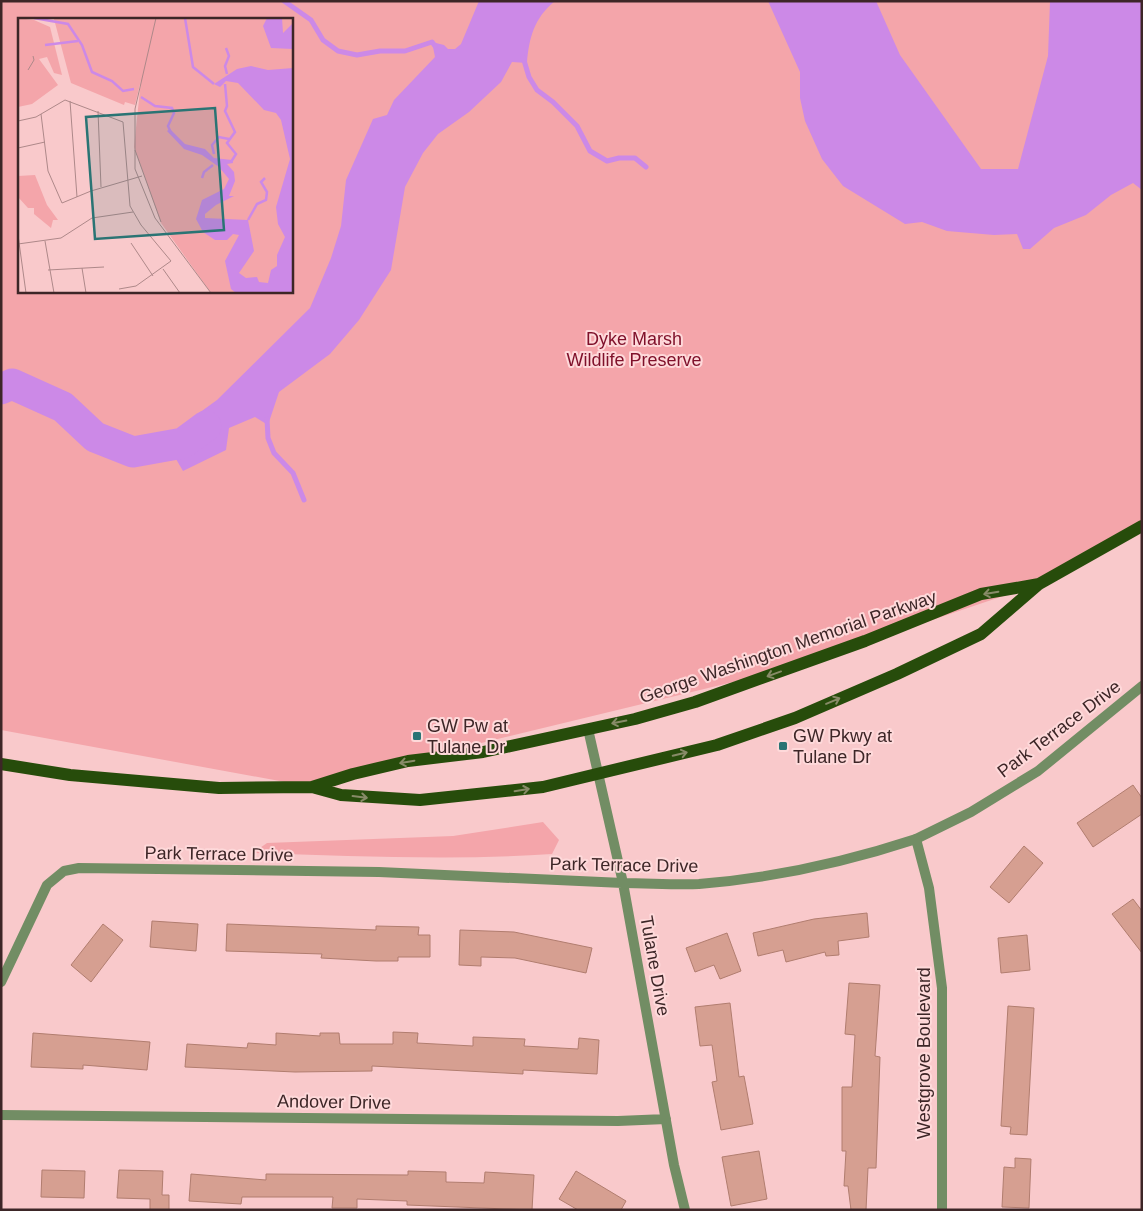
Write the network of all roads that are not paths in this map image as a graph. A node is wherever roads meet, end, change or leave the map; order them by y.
1 (1142, 526) edge
2 (1039, 584) junction
3 (1142, 686) edge
4 (588, 729) junction
5 (1, 764) edge
6 (596, 774) junction
7 (312, 787) junction
8 (916, 839) junction
9 (623, 883) junction
10 (1, 982) edge
11 (1, 1115) edge
12 (666, 1119) junction
13 (685, 1210) edge
14 (942, 1210) edge

1 - 2 main road, George Washington Memorial Parkway
2 -> 4 main road, George Washington Memorial Parkway
6 -> 2 main road, George Washington Memorial Parkway
3 - 8 street, Park Terrace Drive
4 - 6 street, Tulane Drive
4 -> 7 main road, George Washington Memorial Parkway
5 - 7 main road, George Washington Memorial Parkway
7 -> 6 main road, George Washington Memorial Parkway
6 - 9 street, Tulane Drive
8 - 9 street, Park Terrace Drive
8 - 14 street, Westgrove Boulevard
9 - 10 street, Park Terrace Drive
9 - 12 street, Tulane Drive
11 - 12 street, Andover Drive
12 - 13 street, Tulane Drive

